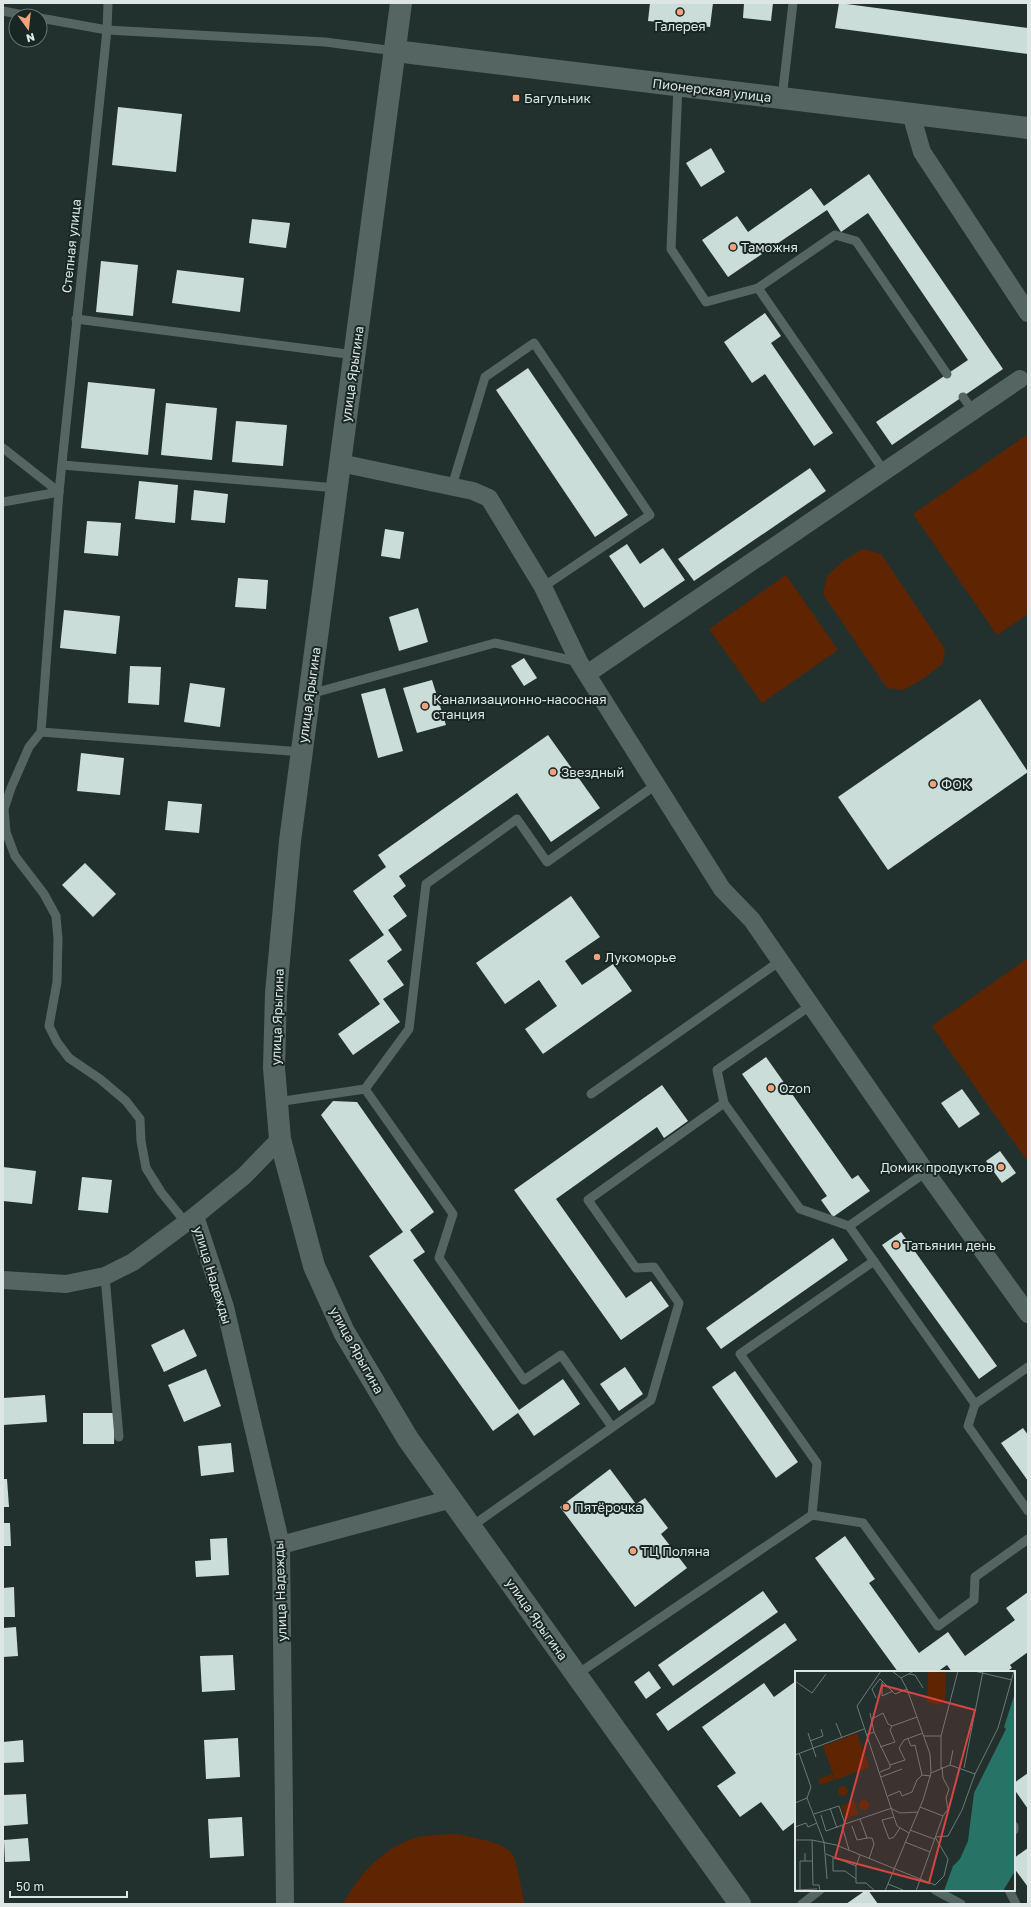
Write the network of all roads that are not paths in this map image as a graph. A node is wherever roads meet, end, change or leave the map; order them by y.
1 (108, 3) edge
2 (401, 3) edge
3 (794, 3) edge
4 (48, 19) edge
5 (107, 30) junction
6 (395, 51) junction
7 (678, 86) junction
8 (782, 98) junction
9 (911, 114) junction
10 (1028, 128) edge
11 (758, 288) junction
12 (1028, 313) edge
13 (76, 320) junction
14 (355, 355) junction
15 (947, 374) dead end
16 (1025, 380) edge
17 (3, 448) edge
18 (340, 463) junction
19 (62, 465) junction
20 (884, 471) junction
21 (452, 486) junction
22 (337, 488) junction
23 (59, 492) junction
24 (3, 502) edge
25 (544, 587) junction
26 (583, 668) junction
27 (310, 694) junction
28 (41, 732) junction
29 (302, 752) junction
30 (657, 784) junction
31 (780, 961) junction
32 (810, 1006) junction
33 (365, 1089) junction
34 (591, 1094) dead end
35 (277, 1102) junction
36 (724, 1103) junction
37 (280, 1139) junction
38 (926, 1172) junction
39 (190, 1220) junction
40 (849, 1226) junction
41 (874, 1261) junction
42 (105, 1276) junction
43 (3, 1280) edge
44 (1028, 1314) edge
45 (1028, 1368) edge
46 (976, 1404) junction
47 (612, 1427) junction
48 (118, 1437) dead end
49 (452, 1499) junction
50 (1028, 1511) edge
51 (812, 1515) junction
52 (472, 1526) junction
53 (1028, 1539) edge
54 (281, 1545) junction
55 (576, 1675) junction
56 (819, 1891) edge
57 (937, 1891) edge
58 (1010, 1891) edge
59 (285, 1904) edge
60 (740, 1904) edge
61 (802, 1904) edge
62 (961, 1904) edge
63 (1016, 1904) edge

1 - 5 lane, Степная улица
2 - 6 street, улица Ярыгина
3 - 8 lane
4 - 5 lane
5 - 6 lane
5 - 13 lane, Степная улица
6 - 7 street, Пионерская улица
6 - 14 street, улица Ярыгина
7 - 8 street, Пионерская улица
7 - 11 lane
8 - 9 street, Пионерская улица
9 - 10 street, Пионерская улица
9 - 12 street
11 - 15 lane
11 - 20 lane
13 - 14 lane
13 - 19 lane, Степная улица
14 - 18 street, улица Ярыгина
16 - 20 street
17 - 23 lane
18 - 21 street
18 - 22 street, улица Ярыгина
19 - 22 lane
19 - 23 lane, Степная улица
20 - 26 street
21 - 25 street
21 - 25 lane
22 - 27 street, улица Ярыгина
23 - 24 lane
23 - 28 lane, Степная улица
25 - 26 street
26 - 27 lane
26 - 30 street
27 - 29 street, улица Ярыгина
28 - 29 lane
28 - 39 lane
29 - 35 street, улица Ярыгина
30 - 31 street
30 - 33 lane
31 - 32 street
31 - 34 lane
32 - 36 lane
32 - 38 street
33 - 35 lane
33 - 47 lane
35 - 37 street, улица Ярыгина
36 - 40 lane
36 - 47 lane
37 - 39 street
37 - 49 street, улица Ярыгина
38 - 40 lane
38 - 44 street
39 - 42 street
39 - 54 street, улица Надежды
40 - 41 lane
41 - 46 lane
41 - 51 lane
42 - 43 street
42 - 48 lane
45 - 46 lane
46 - 50 lane
47 - 52 lane
49 - 52 street, улица Ярыгина
49 - 54 street
51 - 53 lane
51 - 55 lane
52 - 55 street, улица Ярыгина
54 - 59 street, улица Надежды
55 - 60 street, улица Ярыгина
56 - 61 lane
57 - 62 lane
58 - 63 lane

